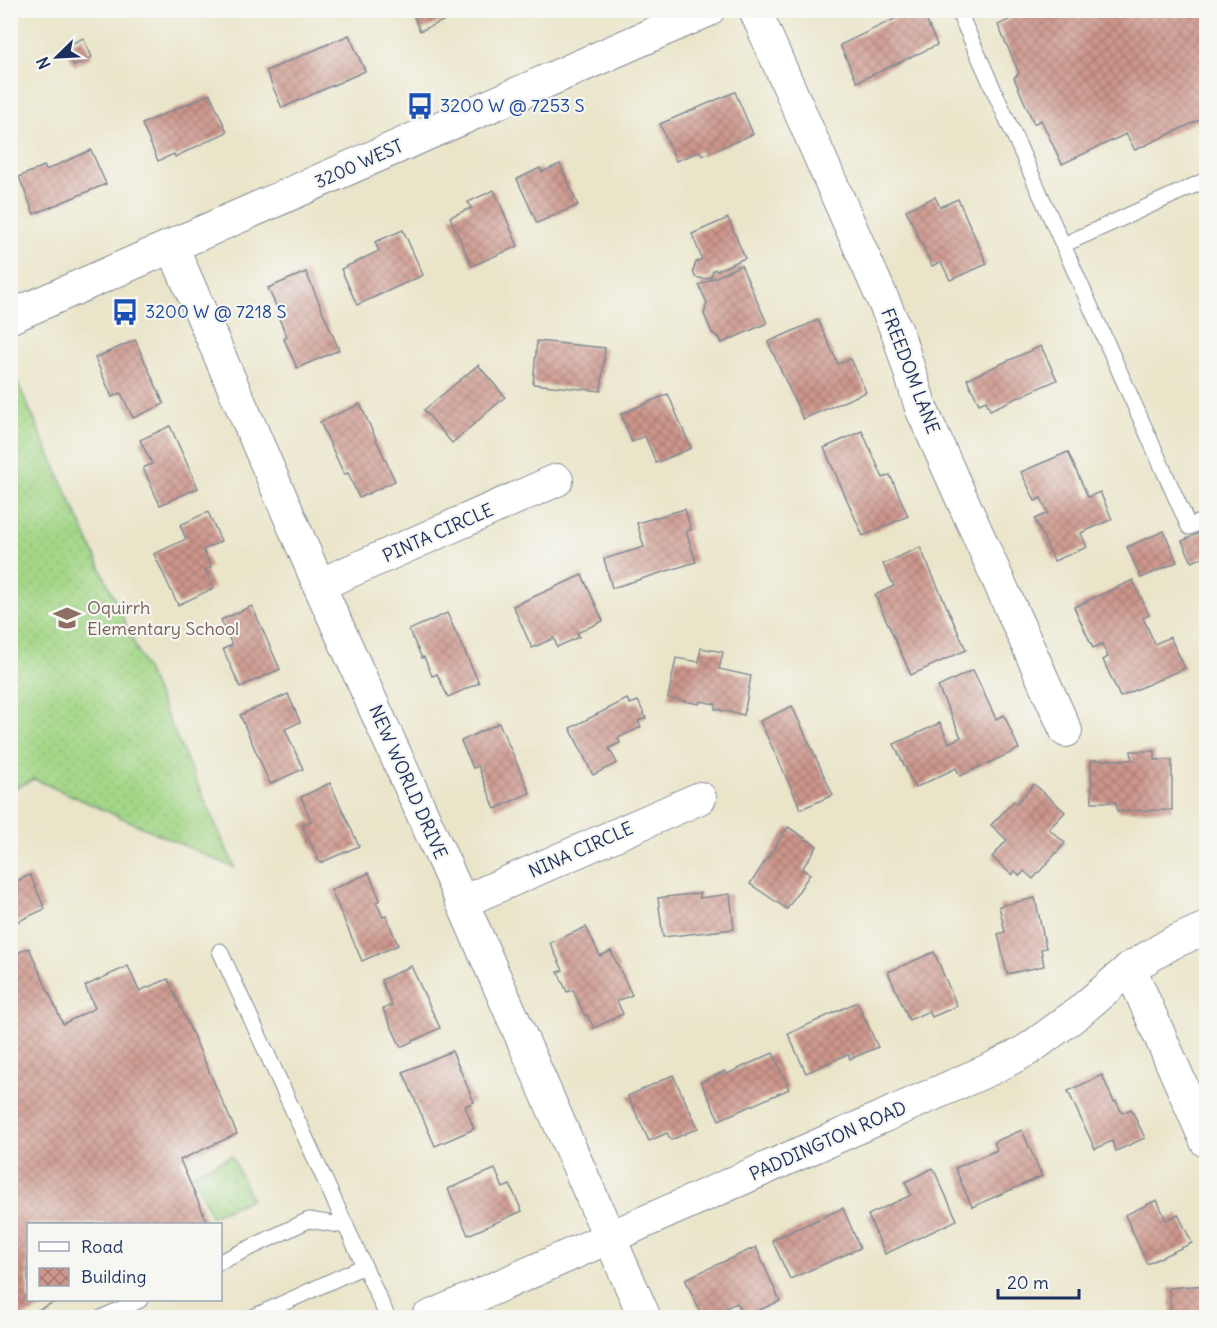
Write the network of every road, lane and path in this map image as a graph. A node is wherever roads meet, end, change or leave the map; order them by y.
1 (708, 10) edge
2 (755, 10) edge
3 (958, 10) edge
4 (1206, 180) edge
5 (1063, 245) junction
6 (172, 246) junction
7 (10, 317) edge
8 (557, 480) dead end
9 (1206, 519) edge
10 (319, 585) junction
11 (1066, 731) dead end
12 (700, 798) dead end
13 (462, 902) junction
14 (1206, 928) edge
15 (220, 951) dead end
16 (1130, 968) junction
17 (1206, 1141) edge
18 (346, 1226) junction
19 (609, 1238) junction
20 (222, 1261) edge
21 (364, 1266) junction
22 (136, 1301) edge
23 (101, 1317) edge
24 (251, 1317) edge
25 (388, 1317) edge
26 (428, 1317) edge
27 (645, 1317) edge

1 - 6 street, 3200 WEST
2 - 11 street, FREEDOM LANE
3 - 5 lane
4 - 5 lane
5 - 9 lane
6 - 7 street, 3200 WEST
6 - 10 street, NEW WORLD DRIVE
8 - 10 street, PINTA CIRCLE
10 - 13 street, NEW WORLD DRIVE
12 - 13 street, NINA CIRCLE
13 - 19 street, NEW WORLD DRIVE
14 - 16 street, PADDINGTON ROAD
15 - 18 lane
16 - 17 street
16 - 19 street, PADDINGTON ROAD
18 - 20 lane
18 - 21 lane
19 - 26 street, PADDINGTON ROAD
19 - 27 street, NEW WORLD DRIVE
21 - 24 lane
21 - 25 lane
22 - 23 lane

